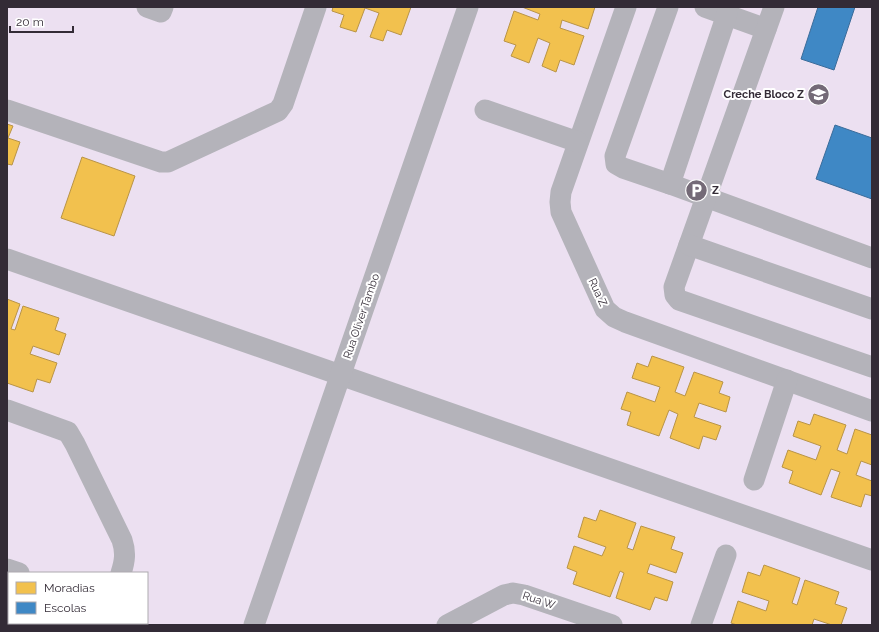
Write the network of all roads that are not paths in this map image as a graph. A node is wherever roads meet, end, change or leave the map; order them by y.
1 (147, 7) edge
2 (163, 7) edge
3 (316, 7) edge
4 (468, 7) edge
5 (626, 7) edge
6 (668, 7) edge
7 (705, 7) edge
8 (774, 7) edge
9 (727, 14) junction
10 (766, 30) junction
11 (7, 110) edge
12 (485, 110) dead end
13 (578, 142) junction
14 (670, 184) junction
15 (706, 198) junction
16 (690, 245) junction
17 (872, 258) edge
18 (7, 259) edge
19 (872, 309) edge
20 (872, 367) edge
21 (341, 375) junction
22 (786, 380) junction
23 (7, 410) edge
24 (872, 411) edge
25 (754, 480) dead end
26 (726, 555) dead end
27 (872, 560) edge
28 (121, 572) edge
29 (254, 625) edge
30 (447, 625) edge
31 (612, 625) edge
32 (701, 625) edge

1 - 2 street
3 - 11 street
4 - 21 street, Rua Oliver Tambo
5 - 13 street, Rua Z
6 - 14 street
7 - 9 street
8 - 10 street
9 - 10 street
9 - 14 street
10 - 15 street
12 - 13 street
13 - 22 street, Rua Z
14 - 15 street
15 - 16 street
15 - 17 street
16 - 19 street
16 - 20 street
18 - 21 street
21 - 27 street
21 - 29 street, Rua Oliver Tambo
22 - 24 street, Rua Z
22 - 25 street
23 - 28 street
26 - 32 street
30 - 31 street, Rua W

